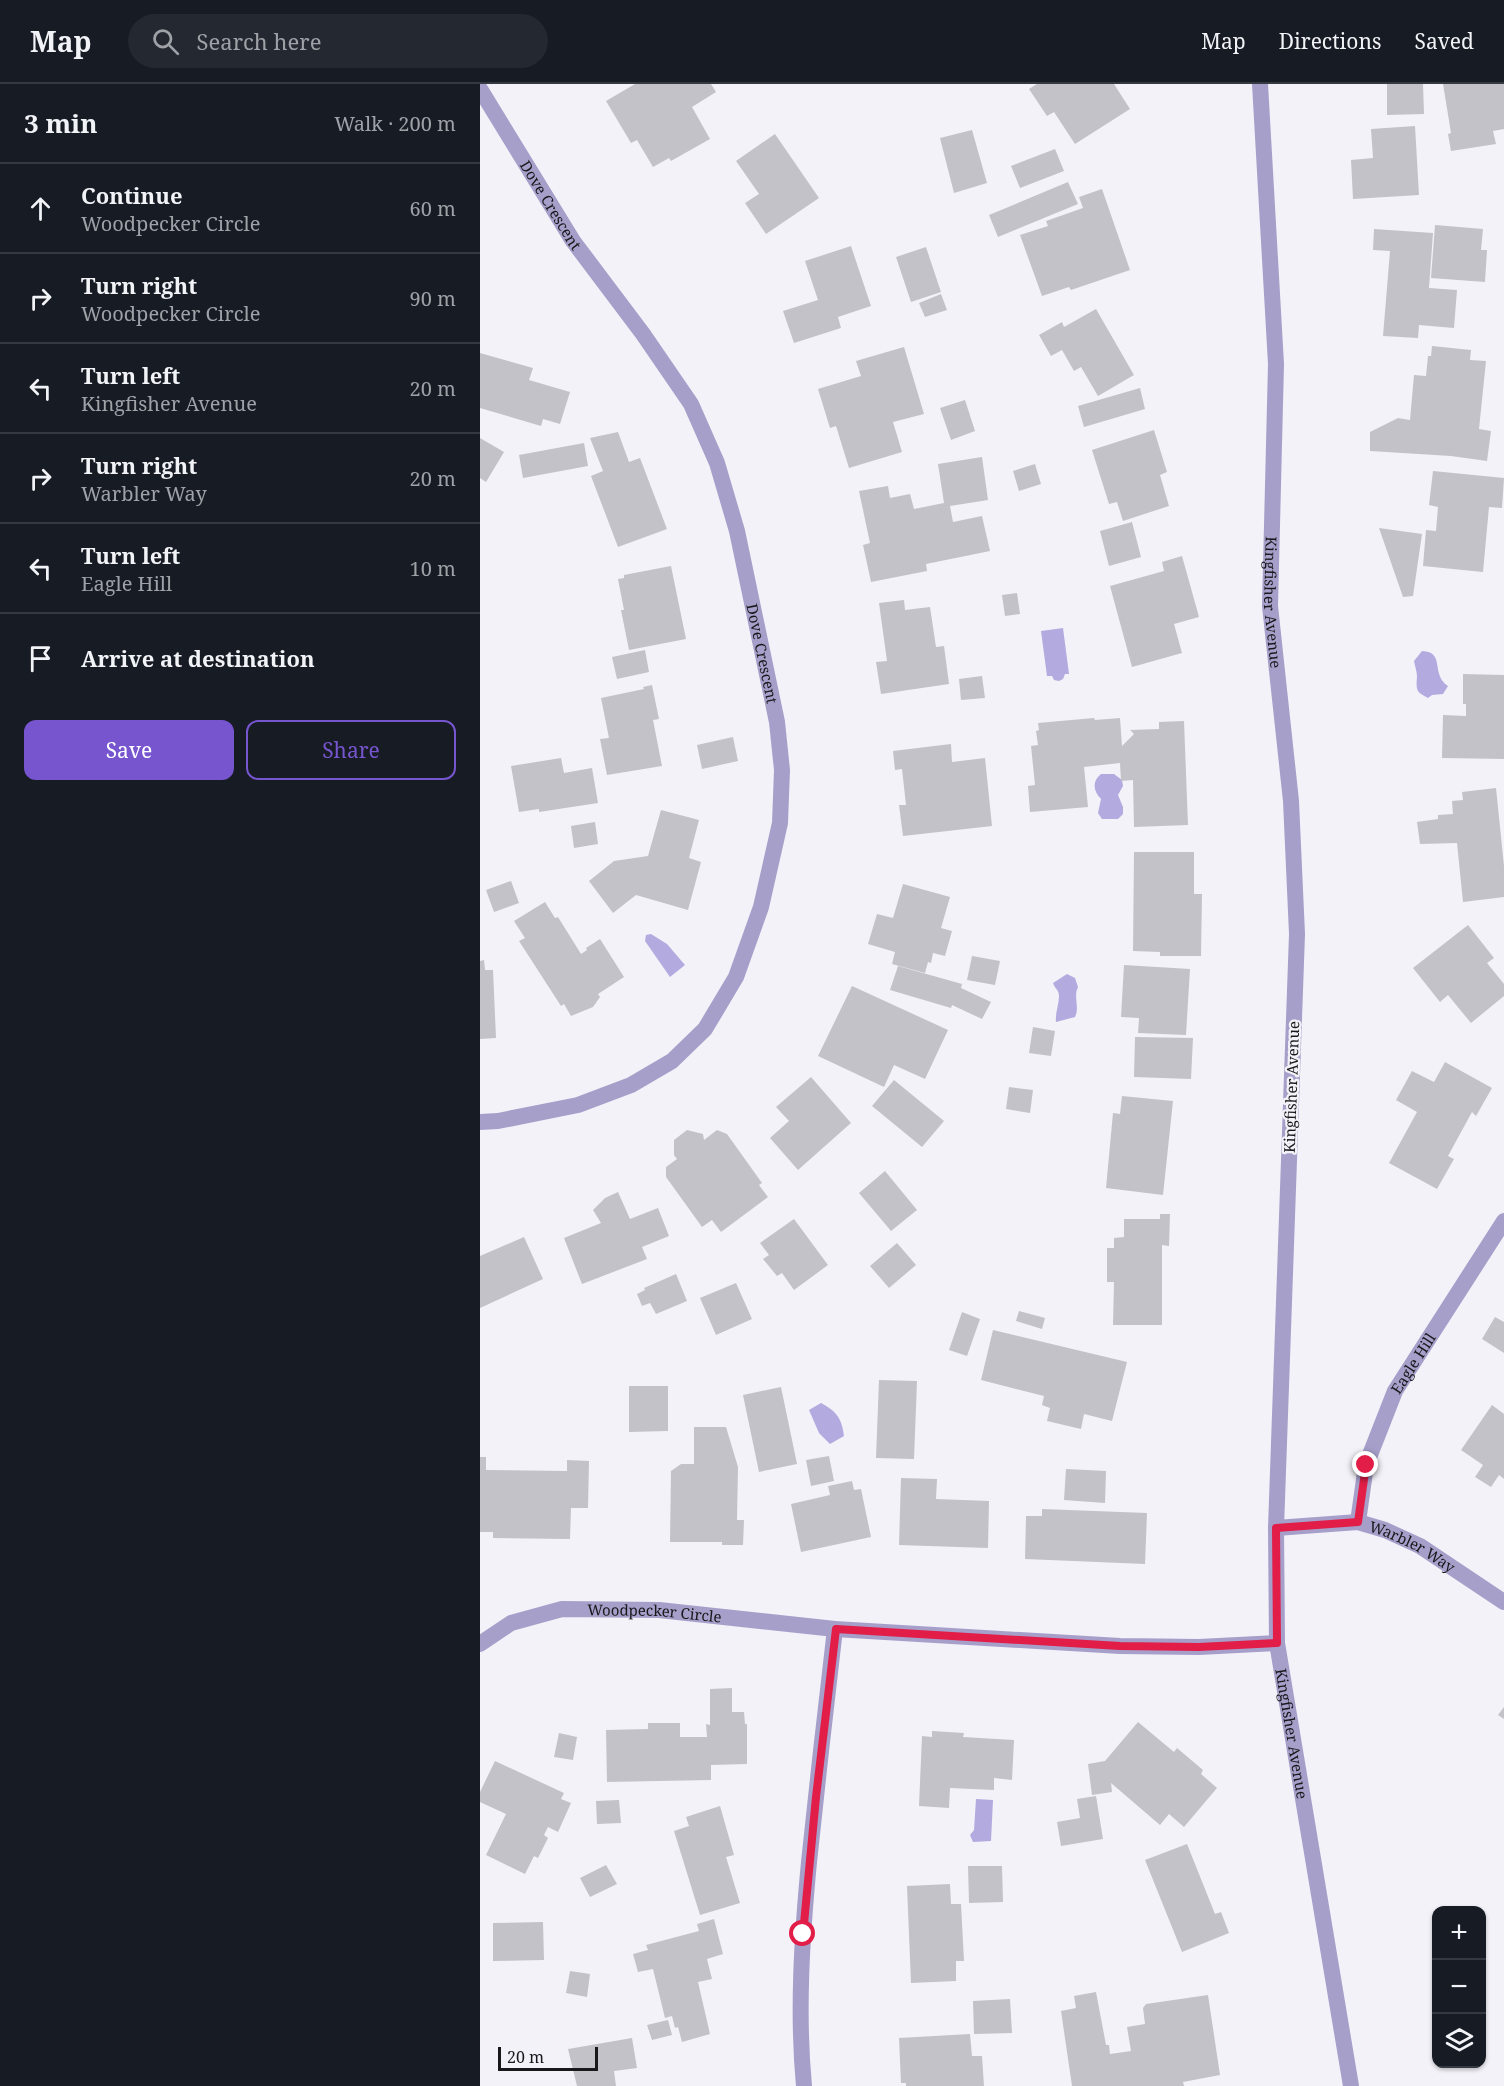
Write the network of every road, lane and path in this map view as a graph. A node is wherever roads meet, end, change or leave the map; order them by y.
1 (1260, 84) edge
2 (480, 89) edge
3 (480, 1122) edge
4 (1504, 1221) edge
5 (1358, 1522) junction
6 (1276, 1528) junction
7 (1504, 1602) edge
8 (836, 1629) junction
9 (1277, 1643) junction
10 (480, 1644) edge
11 (804, 2086) edge
12 (1351, 2086) edge

1 - 6 street, Kingfisher Avenue
2 - 3 street, Dove Crescent
4 - 5 street, Eagle Hill
5 - 6 street, Warbler Way
5 - 7 street, Warbler Way
6 - 9 street, Kingfisher Avenue
8 - 9 street, Woodpecker Circle
8 - 10 street, Woodpecker Circle
8 - 11 street
9 - 12 street, Kingfisher Avenue

